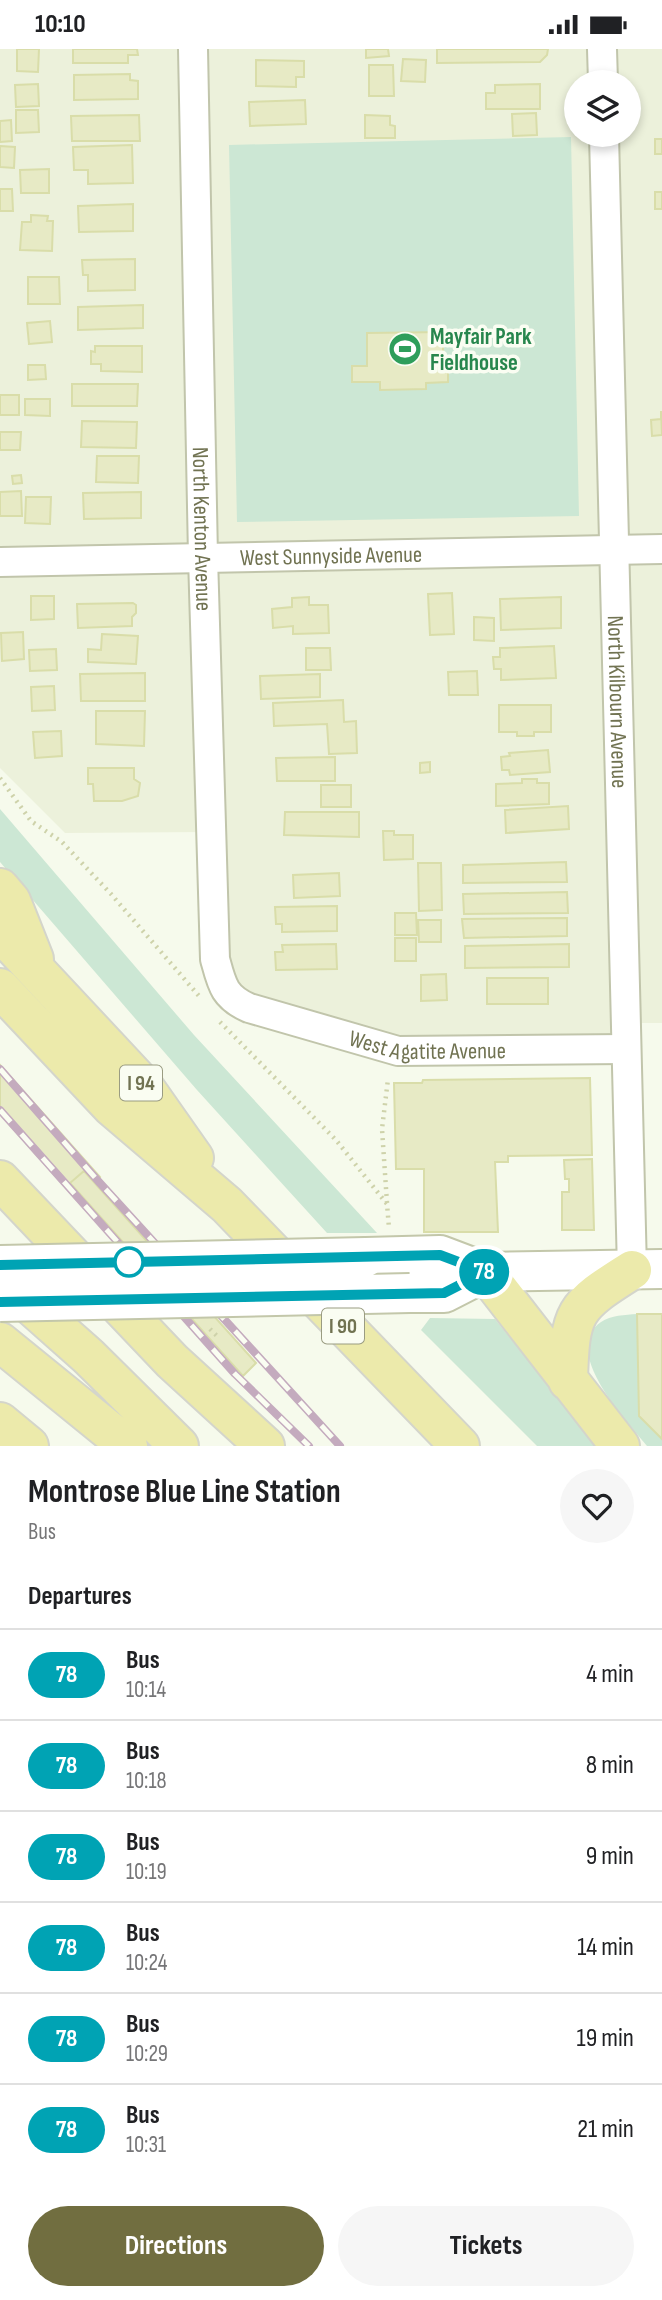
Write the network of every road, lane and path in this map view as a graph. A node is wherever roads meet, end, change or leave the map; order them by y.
1 (193, 49) edge
2 (602, 49) edge
3 (603, 70) edge
4 (604, 147) edge
5 (662, 549) edge
6 (615, 550) junction
7 (203, 557) junction
8 (0, 562) edge
9 (0, 888) edge
10 (0, 932) edge
11 (39, 974) junction
12 (0, 988) edge
13 (234, 1001) joint
14 (626, 1049) junction
15 (388, 1079) dead end
16 (0, 1180) edge
17 (387, 1204) dead end
18 (228, 1205) junction
19 (0, 1217) edge
20 (0, 1265) edge
21 (647, 1270) edge
22 (485, 1272) junction
23 (0, 1277) edge
24 (0, 1302) edge
25 (0, 1342) edge
26 (172, 1361) junction
27 (568, 1381) junction
28 (0, 1422) edge
29 (29, 1446) edge
30 (128, 1446) edge
31 (179, 1446) edge
32 (265, 1446) edge
33 (460, 1446) edge
34 (620, 1446) edge

1 - 7 street, North Kenton Avenue
2 - 3 street
4 - 6 street, North Kilbourn Avenue
5 - 6 street, West Sunnyside Avenue
6 - 7 street, West Sunnyside Avenue
6 - 14 street, North Kilbourn Avenue
7 - 8 street, West Sunnyside Avenue
7 - 13 street, North Kenton Avenue
9 - 11 highway
10 - 11 highway, I 94
11 - 18 highway, I 94
12 - 18 highway, I 90
13 - 14 street, West Agatite Avenue
14 - 21 street, North Kilbourn Avenue
15 - 17 path
16 - 26 highway
18 - 33 highway, I 90
19 - 26 highway
20 - 22 main road, bridge
21 - 22 main road
21 - 27 highway
22 - 24 main road, bridge
22 - 27 highway
23 - 31 highway
25 - 30 highway
26 - 32 highway
27 - 34 highway
28 - 29 highway

